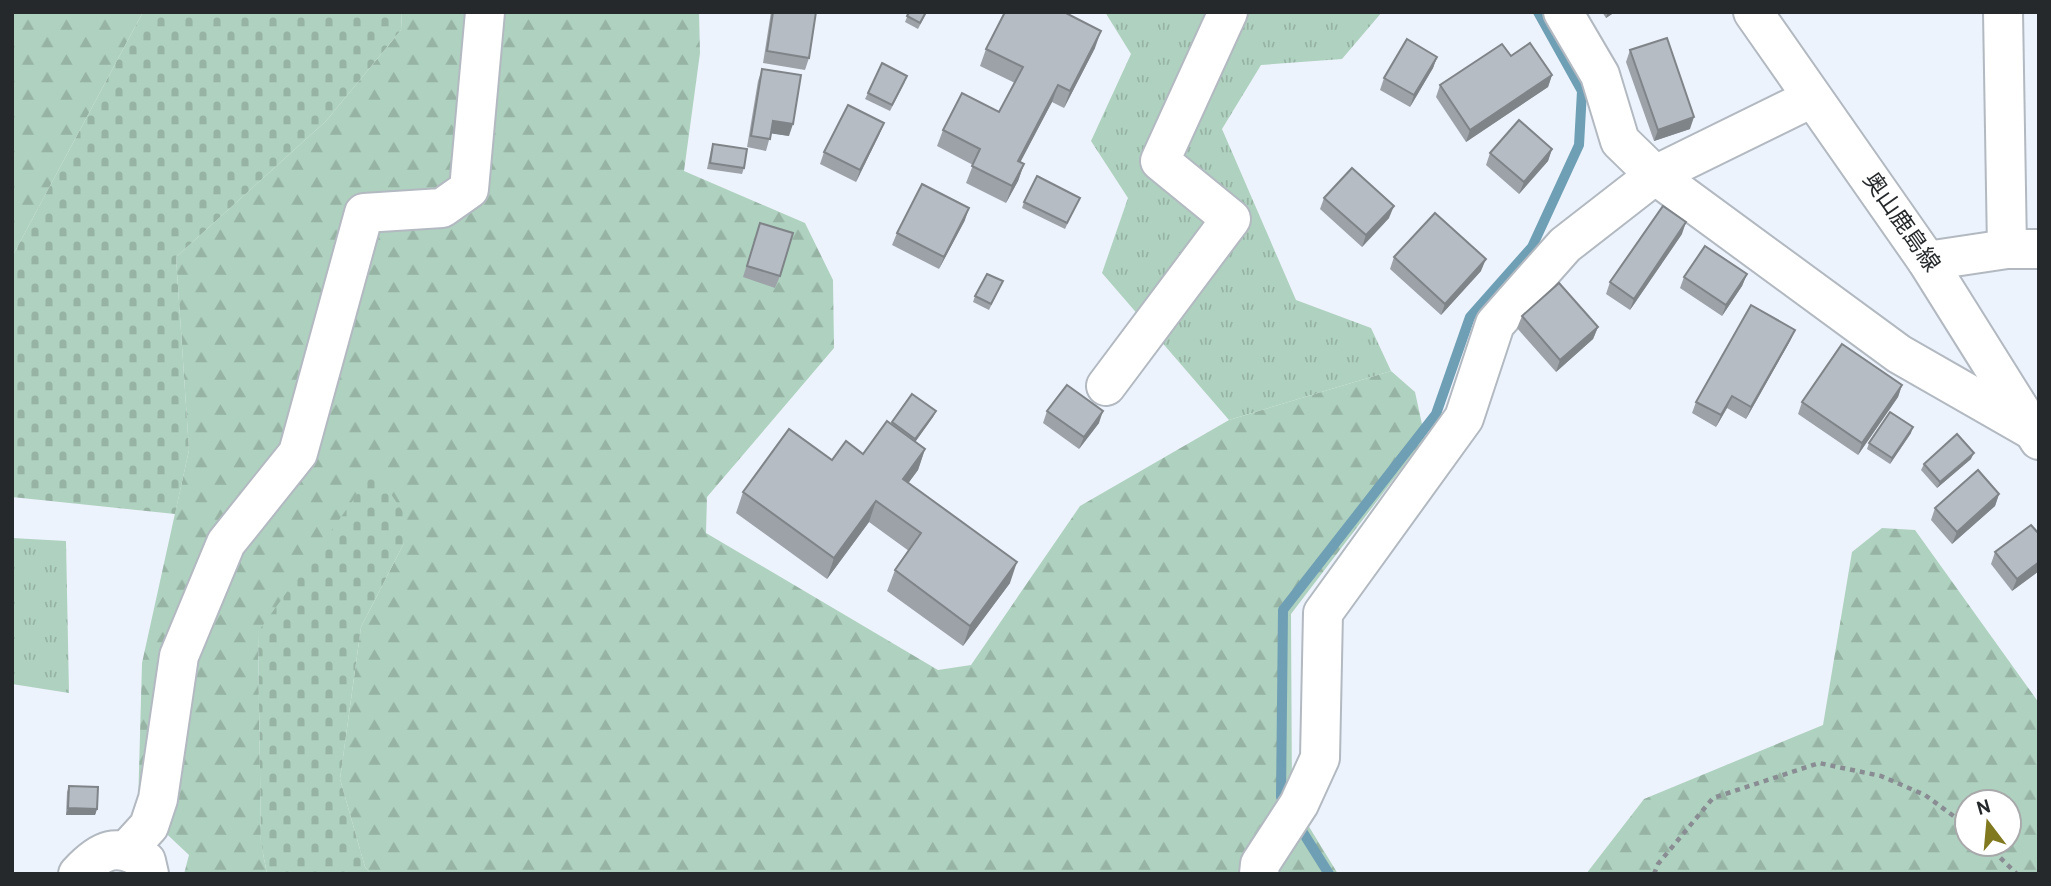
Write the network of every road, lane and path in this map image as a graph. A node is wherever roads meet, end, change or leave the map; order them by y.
1 (485, 12) edge
2 (1228, 12) edge
3 (1563, 12) edge
4 (1753, 12) edge
5 (2003, 12) edge
6 (1812, 98) junction
7 (1655, 175) junction
8 (2023, 249) edge
9 (1927, 261) junction
10 (1106, 386) dead end
11 (2035, 434) edge
12 (1953, 816) edge
13 (2000, 858) edge
14 (139, 861) edge
15 (78, 874) edge
16 (1259, 874) edge
17 (1654, 874) edge
18 (2017, 874) edge

1 - 14 street
2 - 10 street
3 - 7 street
4 - 6 street, 奥山鹿島線
5 - 8 street
6 - 7 street
6 - 9 street, 奥山鹿島線
7 - 11 street
7 - 16 street
8 - 9 street
9 - 11 street, 奥山鹿島線
12 - 17 path
13 - 18 path
14 - 15 street

